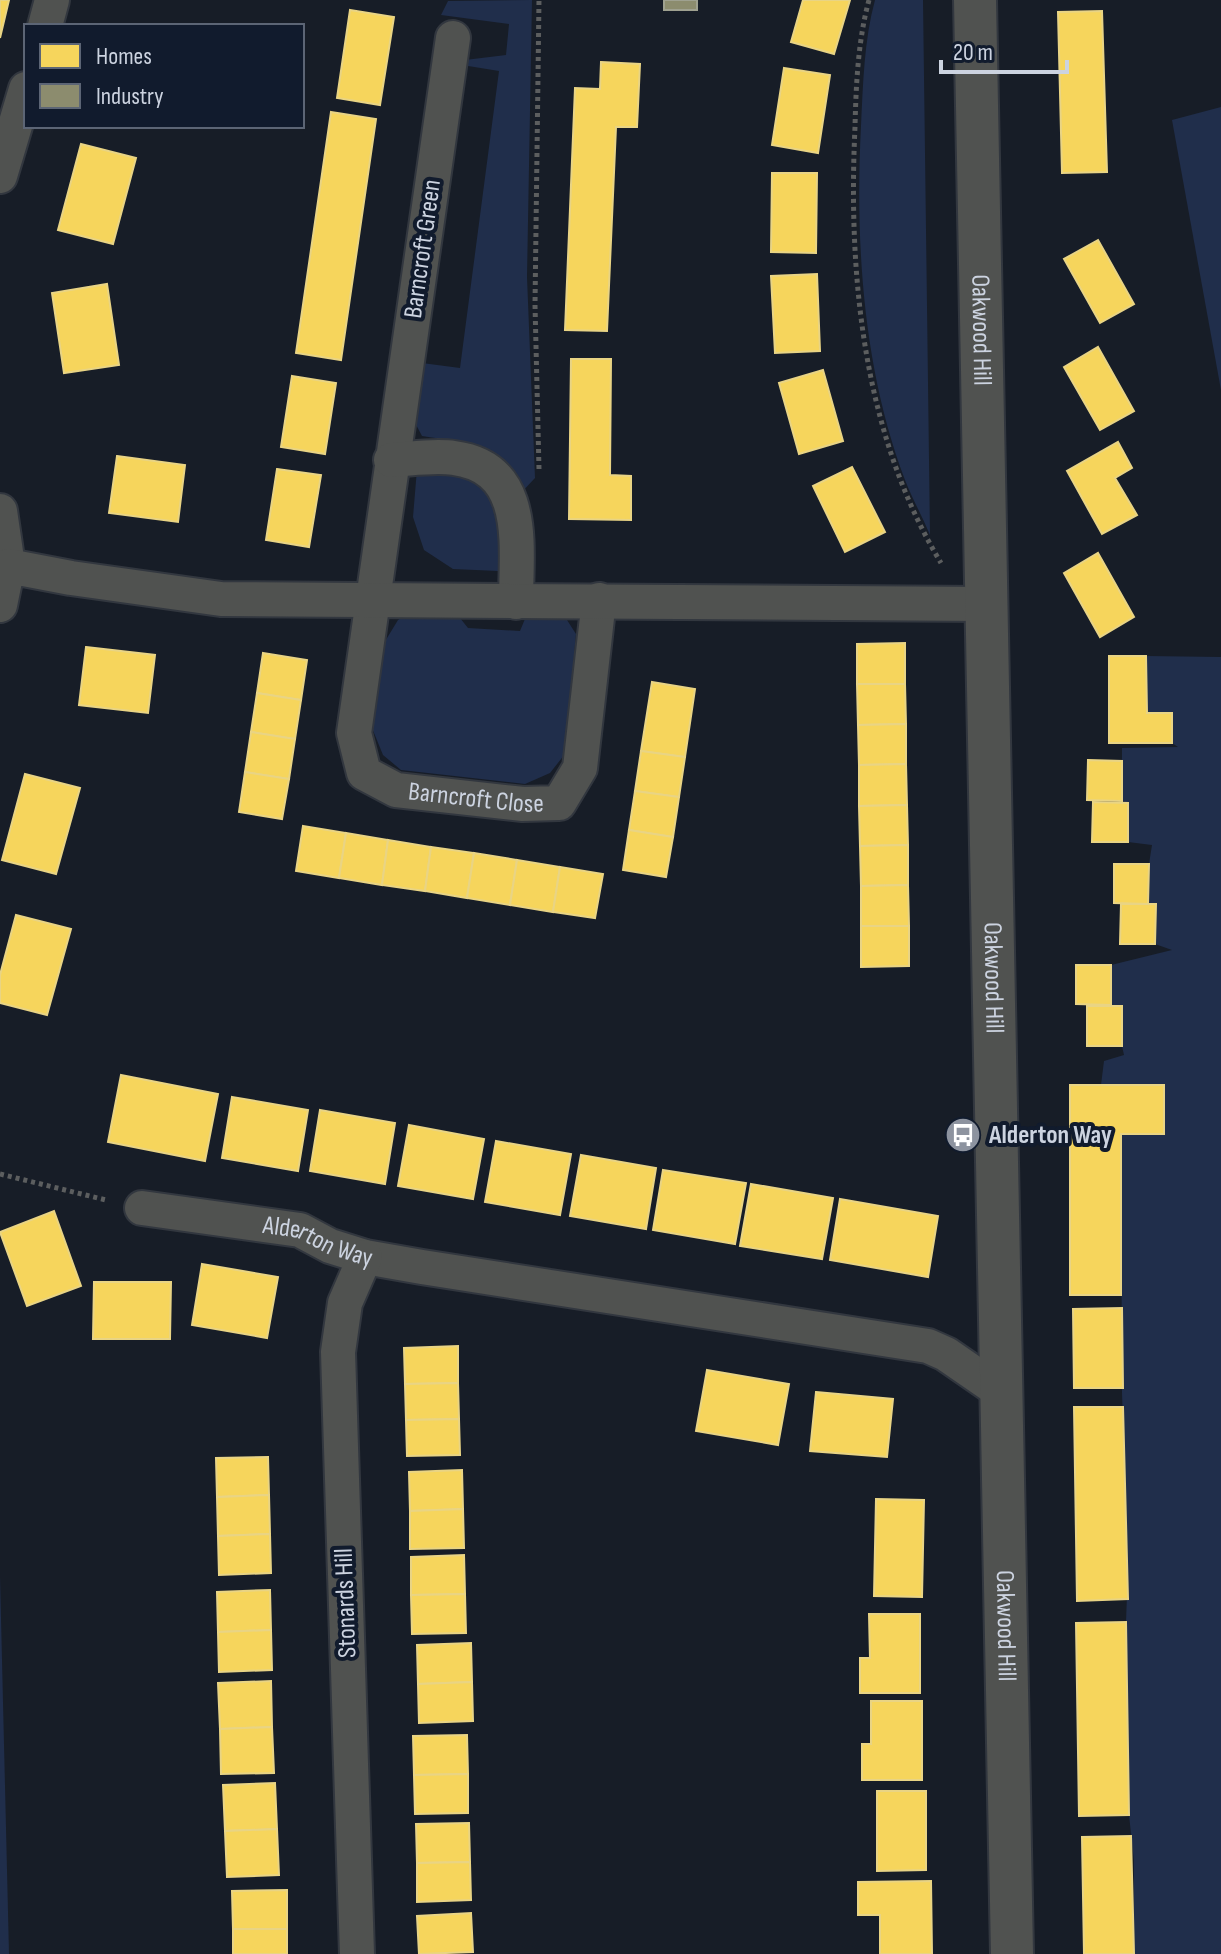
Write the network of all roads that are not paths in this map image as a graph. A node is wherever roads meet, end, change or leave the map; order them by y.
1 (52, 0) edge
2 (975, 0) edge
3 (46, 24) edge
4 (453, 38) dead end
5 (24, 96) edge
6 (0, 176) edge
7 (391, 460) junction
8 (0, 511) edge
9 (8, 566) junction
10 (374, 598) junction
11 (599, 600) junction
12 (516, 602) junction
13 (986, 604) junction
14 (0, 605) edge
15 (142, 1208) road end
16 (365, 1257) junction
17 (1001, 1392) junction
18 (357, 1954) edge
19 (1012, 1954) edge

1 - 3 street
2 - 13 street, Oakwood Hill
4 - 7 street, Barncroft Green
5 - 6 street
7 - 10 street, Barncroft Green
7 - 12 street
8 - 9 street
9 - 10 street
9 - 14 street
10 - 11 street, Barncroft Close
10 - 12 street
11 - 12 street
11 - 13 street
13 - 17 street, Oakwood Hill
15 - 16 street, Alderton Way
16 - 17 street, Alderton Way
16 - 18 street, Stonards Hill
17 - 19 street, Oakwood Hill

